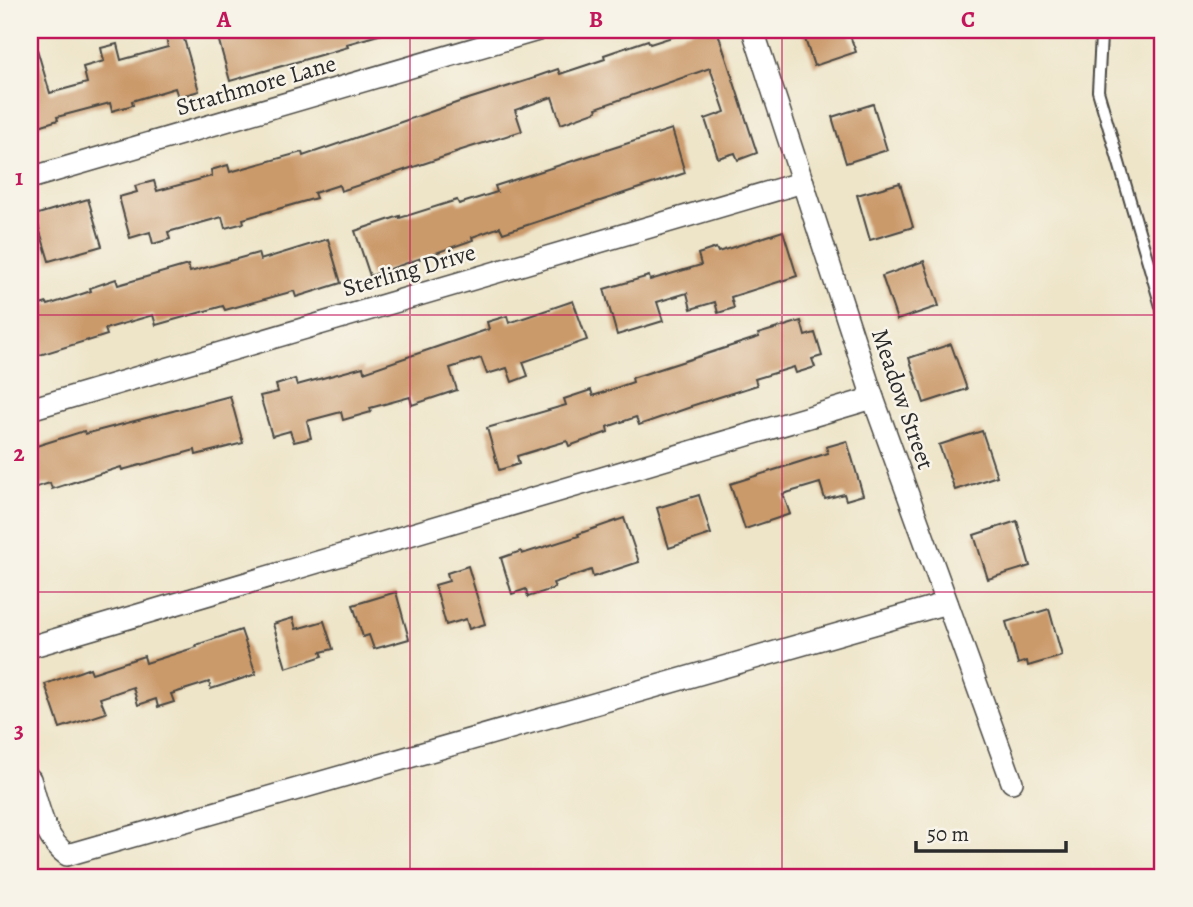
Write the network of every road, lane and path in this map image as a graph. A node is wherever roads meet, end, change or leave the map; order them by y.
1 (538, 30) edge
2 (753, 30) edge
3 (1106, 30) edge
4 (30, 178) edge
5 (803, 182) junction
6 (1163, 313) edge
7 (873, 398) junction
8 (30, 409) edge
9 (947, 603) junction
10 (30, 647) edge
11 (30, 779) edge
12 (1012, 782) dead end

1 - 4 street, Strathmore Lane
2 - 5 street, Meadow Street
3 - 6 lane
5 - 7 street, Meadow Street
5 - 8 street, Sterling Drive
7 - 9 street, Meadow Street
7 - 10 street
9 - 11 street
9 - 12 street, Meadow Street

